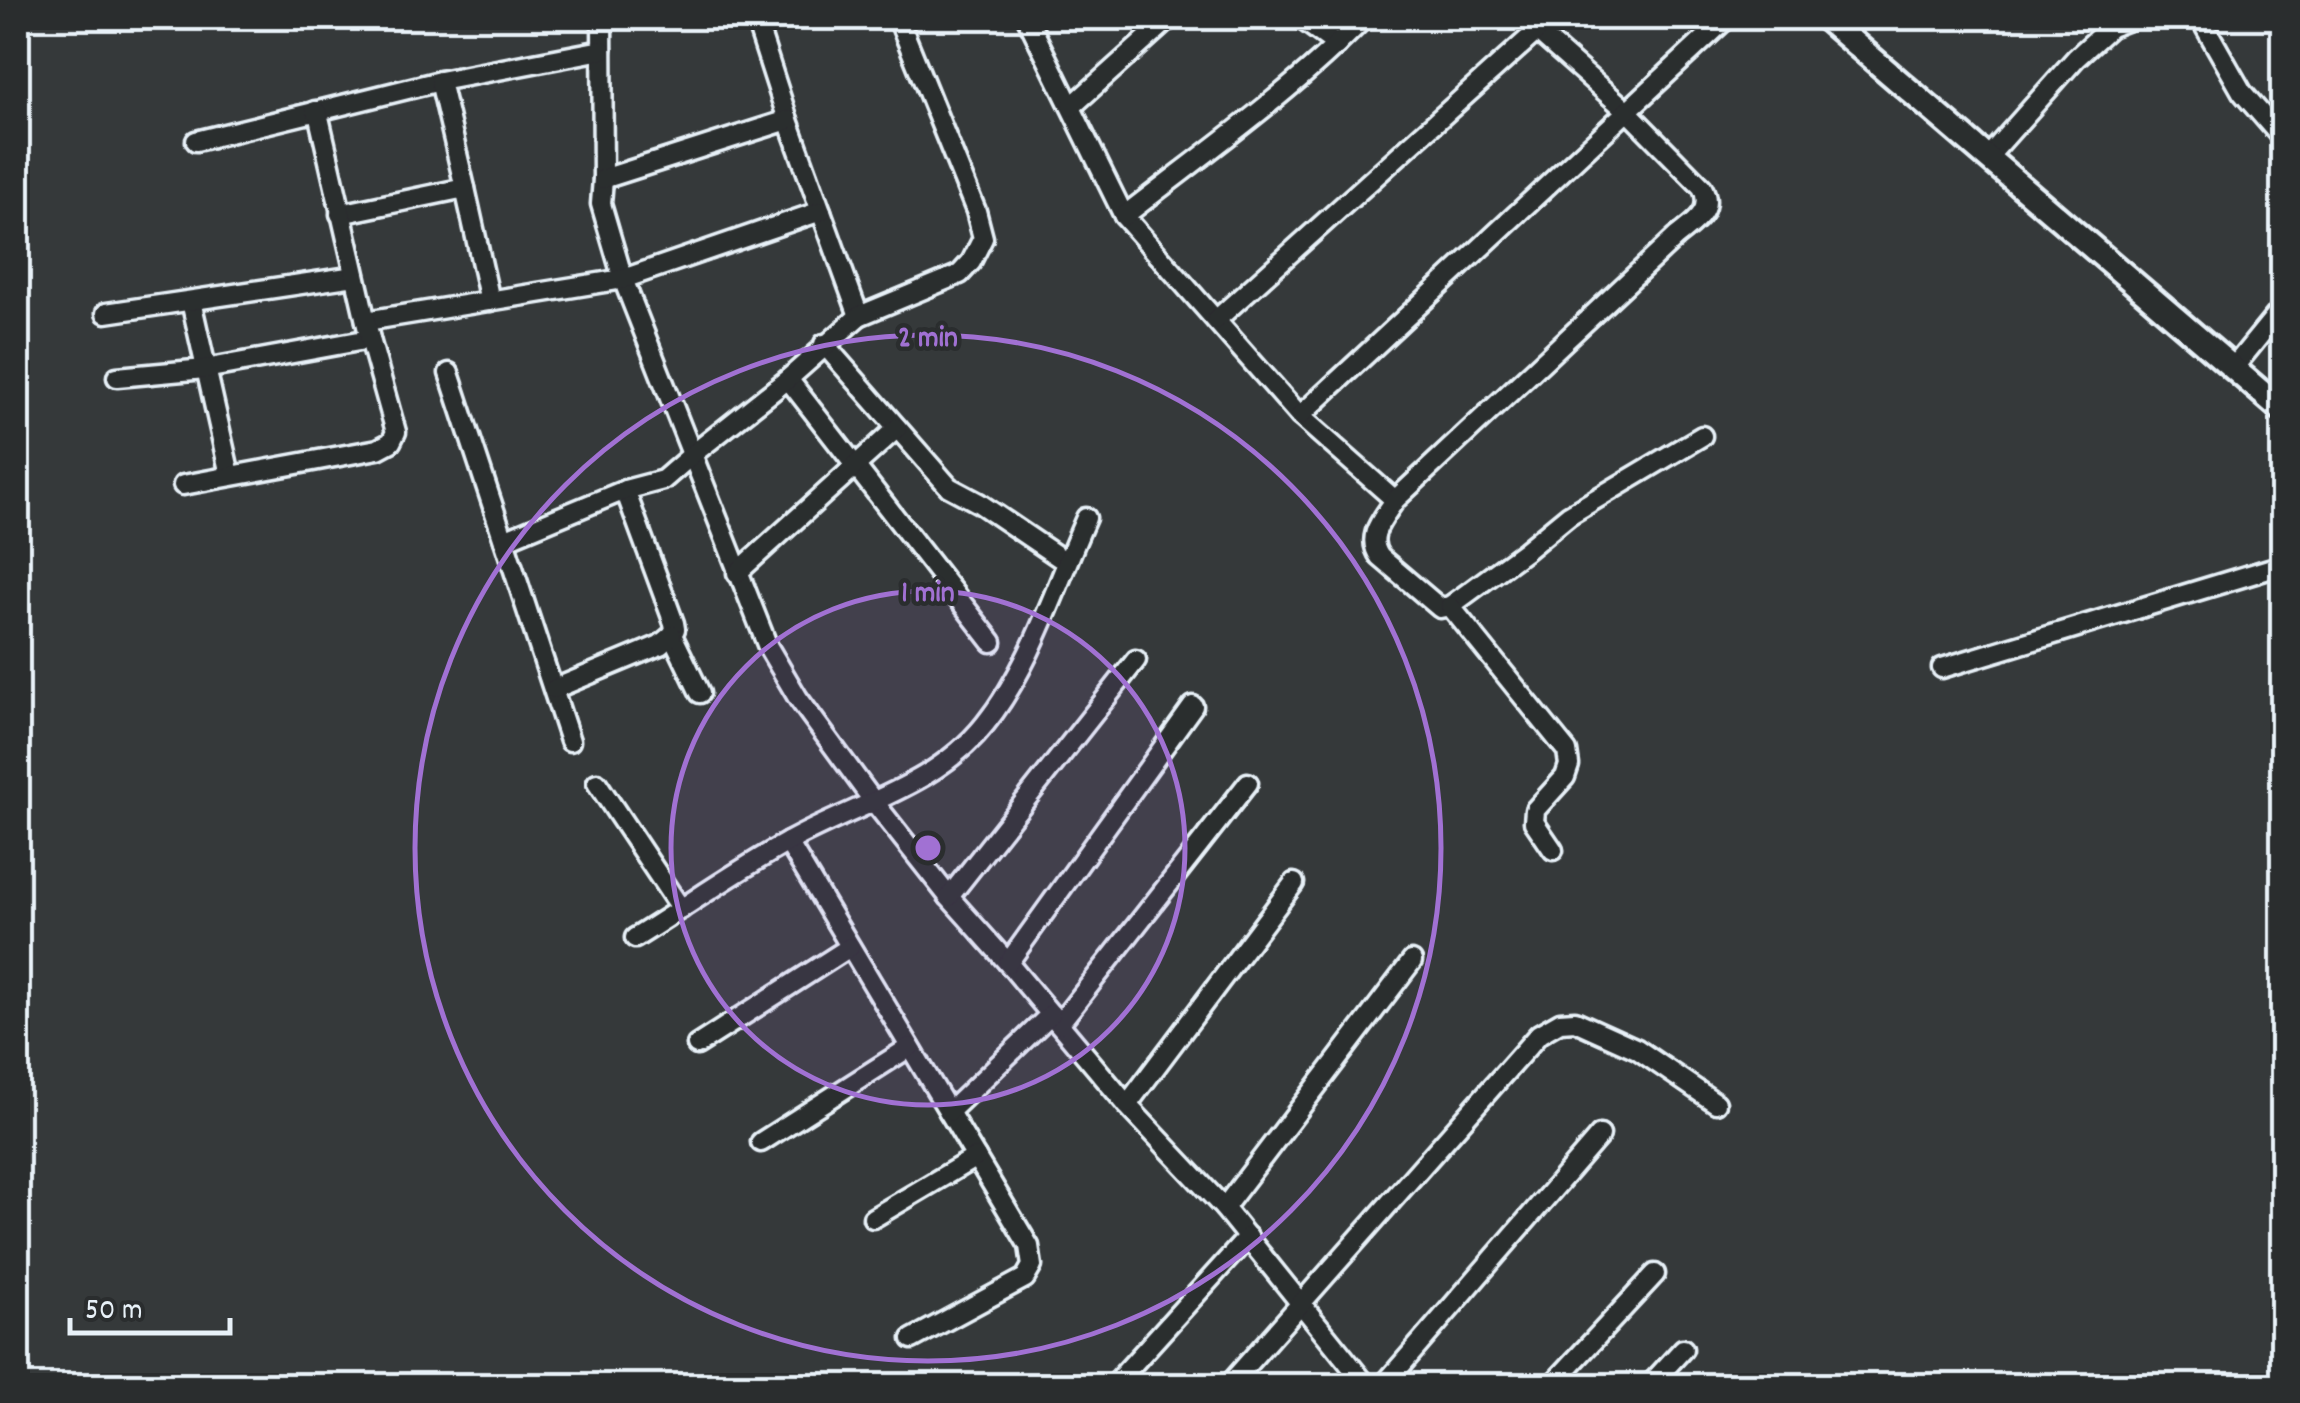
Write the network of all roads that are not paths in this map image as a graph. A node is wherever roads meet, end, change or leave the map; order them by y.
1 (602, 18) edge
2 (898, 18) edge
3 (1027, 18) edge
4 (1170, 18) edge
5 (1300, 18) edge
6 (1364, 18) edge
7 (1522, 18) edge
8 (1727, 18) edge
9 (1825, 18) edge
10 (2133, 18) edge
11 (2200, 18) edge
12 (759, 30) dead end
13 (1537, 31) junction
14 (1337, 45) junction
15 (602, 50) junction
16 (440, 81) junction
17 (1071, 107) junction
18 (315, 111) junction
19 (1626, 111) junction
20 (788, 120) junction
21 (2282, 138) edge
22 (196, 140) dead end
23 (1988, 157) junction
24 (604, 180) junction
25 (465, 188) junction
26 (821, 211) junction
27 (340, 214) junction
28 (1124, 216) junction
29 (355, 276) junction
30 (623, 279) junction
31 (191, 300) junction
32 (490, 301) junction
33 (2282, 308) edge
34 (106, 314) dead end
35 (859, 316) junction
36 (1216, 320) junction
37 (368, 330) junction
38 (824, 344) junction
39 (2234, 368) junction
40 (205, 369) junction
41 (449, 374) dead end
42 (117, 377) dead end
43 (788, 379) junction
44 (2282, 410) edge
45 (1300, 416) junction
46 (897, 428) junction
47 (1702, 436) dead end
48 (693, 454) junction
49 (856, 466) junction
50 (230, 475) junction
51 (183, 485) dead end
52 (625, 490) junction
53 (1395, 500) junction
54 (1086, 518) dead end
55 (504, 540) junction
56 (1066, 562) junction
57 (2282, 564) edge
58 (738, 573) junction
59 (1450, 606) junction
60 (672, 635) junction
61 (992, 642) dead end
62 (1136, 660) dead end
63 (1942, 668) dead end
64 (554, 689) junction
65 (700, 693) dead end
66 (1193, 706) dead end
67 (570, 741) dead end
68 (597, 783) dead end
69 (1248, 783) dead end
70 (874, 802) junction
71 (788, 842) junction
72 (1553, 850) dead end
73 (1294, 882) dead end
74 (949, 897) junction
75 (681, 909) junction
76 (635, 938) dead end
77 (850, 947) junction
78 (1412, 962) dead end
79 (1008, 963) junction
80 (1055, 1019) junction
81 (698, 1045) dead end
82 (910, 1047) junction
83 (1716, 1103) dead end
84 (1127, 1105) junction
85 (949, 1112) junction
86 (1600, 1135) dead end
87 (762, 1142) dead end
88 (976, 1157) junction
89 (1224, 1208) junction
90 (873, 1218) dead end
91 (1248, 1237) junction
92 (1655, 1274) dead end
93 (1302, 1304) junction
94 (912, 1339) dead end
95 (1683, 1348) dead end
96 (1370, 1385) edge
97 (1113, 1386) edge
98 (1228, 1386) edge
99 (1551, 1386) edge
100 (1649, 1386) edge

1 - 15 street
2 - 35 street
3 - 17 street
4 - 17 street
5 - 14 street
6 - 14 street
7 - 13 street
8 - 19 street
9 - 23 main road
10 - 23 street
11 - 21 street
12 - 20 street
13 - 19 street
13 - 36 street
14 - 28 street
15 - 16 street
15 - 24 street
16 - 18 street
16 - 25 street
17 - 28 street
18 - 22 street
18 - 27 street
19 - 45 street
19 - 53 street
20 - 24 street
20 - 26 street
23 - 39 main road
24 - 30 street
25 - 27 street
25 - 32 street
26 - 30 street
26 - 35 street
27 - 29 street
28 - 36 street
29 - 31 street
29 - 37 street
30 - 32 street
30 - 48 street
31 - 34 street
31 - 40 street
32 - 37 street
33 - 39 street
35 - 38 street
36 - 45 street
37 - 40 street
37 - 50 street
38 - 43 street
38 - 46 street
39 - 44 main road
40 - 42 street
40 - 50 street
41 - 55 street
43 - 48 street
43 - 49 street
45 - 53 street
46 - 49 street
46 - 56 street
47 - 59 street
48 - 52 street
48 - 58 street
49 - 58 street
49 - 61 street
50 - 51 street
52 - 55 street
52 - 60 street
53 - 59 street
54 - 56 street
55 - 64 street
56 - 70 street
57 - 63 street
58 - 70 street
59 - 72 street
60 - 64 street
60 - 65 street
62 - 74 street
64 - 67 street
66 - 79 street
68 - 75 street
69 - 80 street
70 - 71 street
70 - 74 street
71 - 75 street
71 - 77 street
73 - 84 street
74 - 79 street
75 - 76 street
77 - 81 street
77 - 82 street
78 - 89 street
79 - 80 street
80 - 84 street
80 - 85 street
82 - 85 street
82 - 87 street
83 - 93 street
84 - 89 street
85 - 88 street
86 - 96 street
88 - 90 street
88 - 94 street
89 - 91 street
91 - 93 street
91 - 97 street
92 - 99 street
93 - 96 street
93 - 98 street
95 - 100 street

